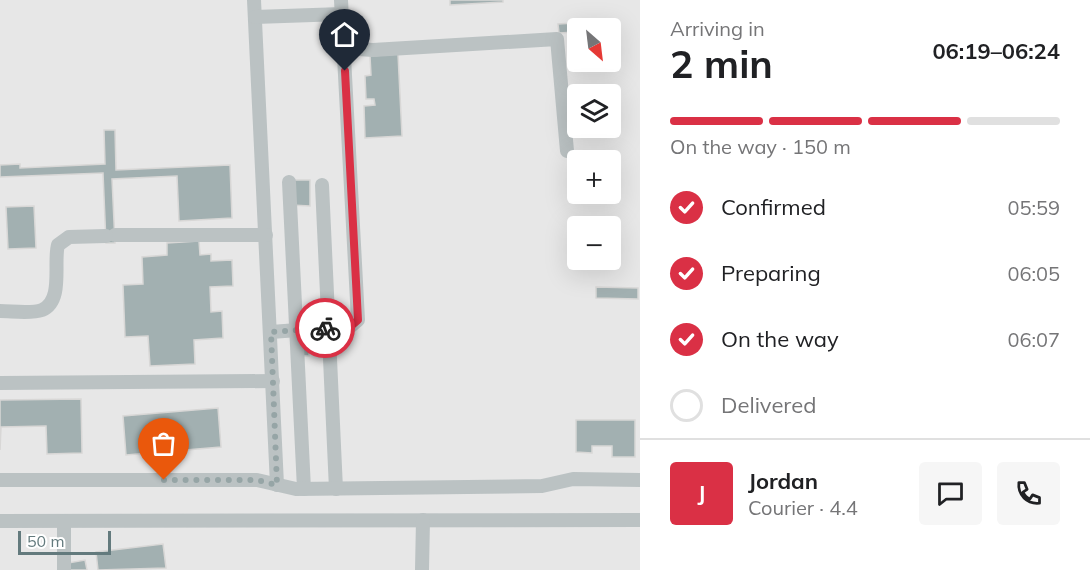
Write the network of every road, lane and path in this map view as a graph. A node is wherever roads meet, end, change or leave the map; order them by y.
1 (254, 0) edge
2 (342, 7) edge
3 (255, 17) junction
4 (344, 48) junction
5 (567, 151) dead end
6 (289, 182) dead end
7 (322, 184) dead end
8 (266, 235) junction
9 (0, 311) edge
10 (328, 327) junction
11 (296, 330) junction
12 (271, 332) junction
13 (273, 381) junction
14 (0, 382) edge
15 (0, 480) edge
16 (640, 480) edge
17 (277, 485) junction
18 (304, 489) junction
19 (336, 489) junction
20 (423, 520) junction
21 (640, 520) edge
22 (0, 521) edge
23 (64, 521) junction
24 (64, 570) edge
25 (422, 570) edge

1 - 3 street
2 - 3 street
2 - 4 street
3 - 8 street
4 - 5 street
4 - 10 street
6 - 11 street
7 - 10 street
8 - 9 street
8 - 12 street
10 - 11 street
10 - 19 street
11 - 12 street
11 - 18 street
12 - 13 street
13 - 14 street
13 - 17 street
15 - 17 street
16 - 19 street
17 - 18 street
18 - 19 street
20 - 21 street
20 - 23 street
20 - 25 street
22 - 23 street
23 - 24 street

